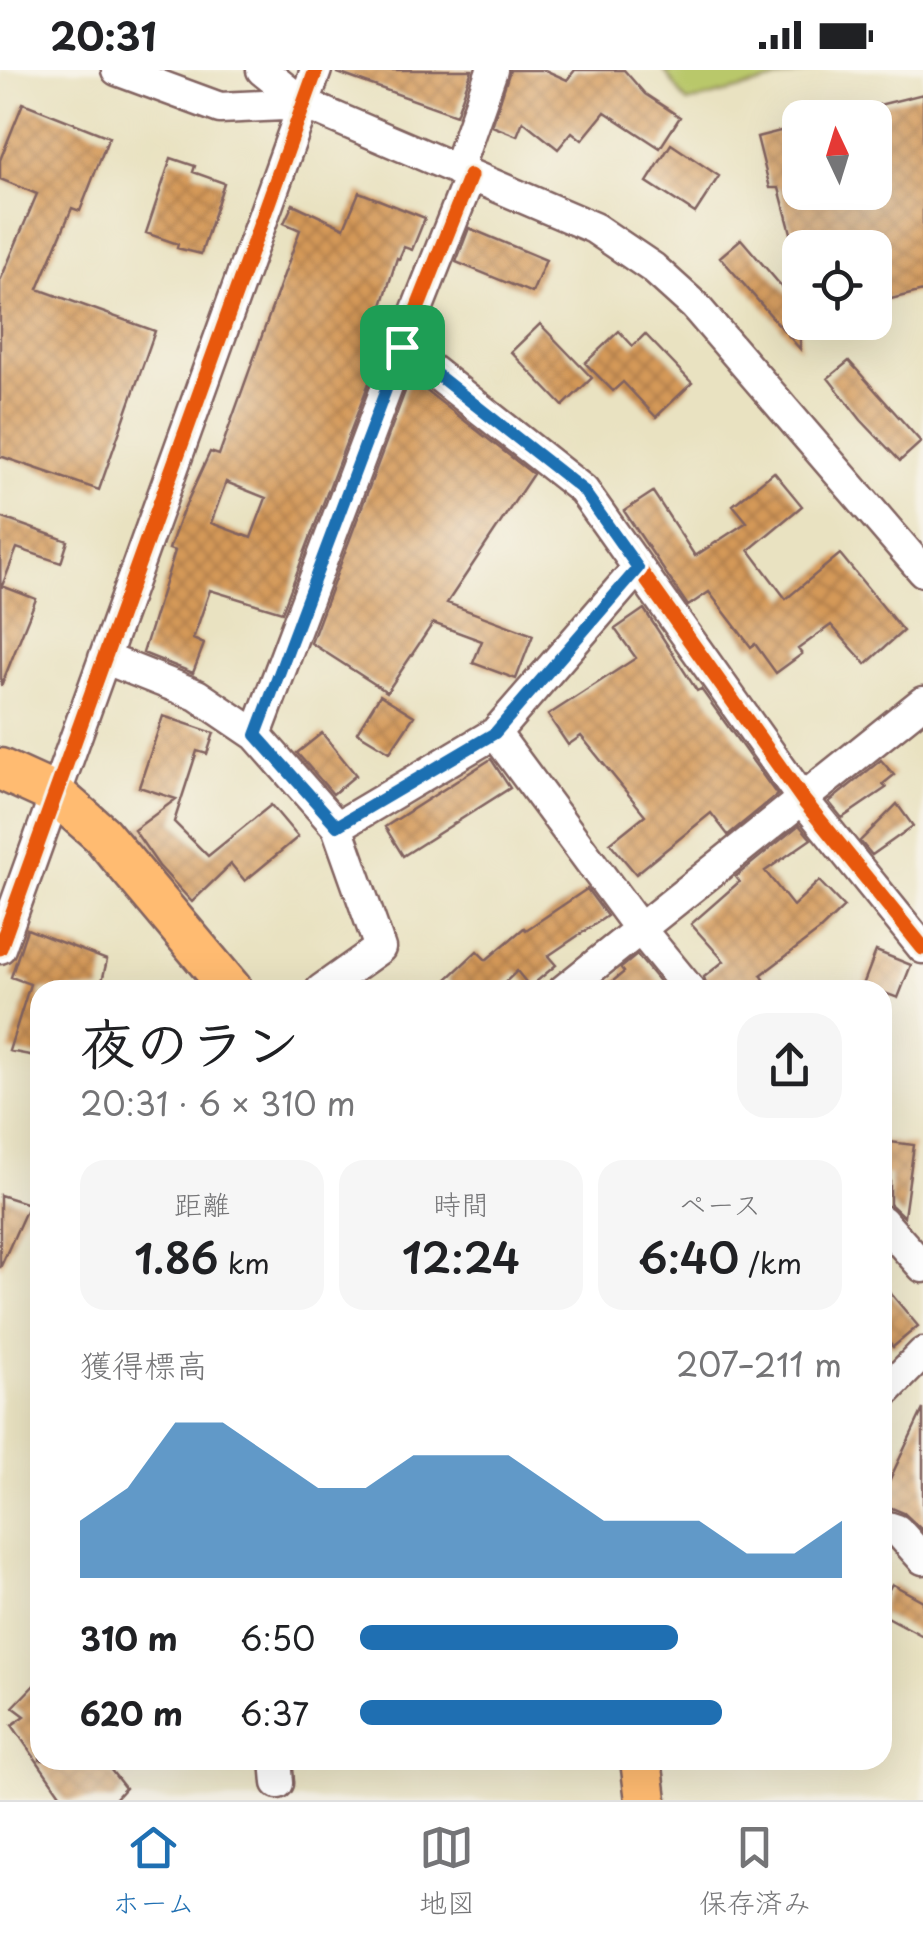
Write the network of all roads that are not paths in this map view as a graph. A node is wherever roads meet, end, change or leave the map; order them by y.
1 (117, 70) edge
2 (262, 70) edge
3 (316, 70) edge
4 (492, 70) edge
5 (304, 104) junction
6 (464, 173) junction
7 (402, 347) junction
8 (638, 568) junction
9 (923, 571) edge
10 (104, 658) junction
11 (923, 702) edge
12 (495, 733) junction
13 (256, 735) junction
14 (0, 770) edge
15 (56, 794) junction
16 (804, 801) junction
17 (337, 826) junction
18 (640, 930) junction
19 (0, 948) edge
20 (923, 948) edge
21 (224, 980) edge
22 (335, 980) edge
23 (577, 980) edge
24 (682, 980) edge
25 (892, 1232) edge
26 (923, 1268) edge
27 (923, 1353) edge
28 (892, 1385) edge
29 (892, 1528) edge
30 (923, 1559) edge
31 (642, 1770) edge
32 (646, 1800) edge

1 - 5 street
2 - 5 street
3 - 5 street
4 - 6 street
5 - 6 street
5 - 10 street
6 - 7 street
6 - 9 street
7 - 8 street
7 - 13 street
8 - 12 street
8 - 16 street
10 - 13 street
10 - 15 street
11 - 16 street
12 - 17 street
12 - 18 street
13 - 17 street
14 - 15 main road
15 - 19 street
15 - 21 main road
16 - 18 street
16 - 20 street
17 - 22 street
18 - 23 street
18 - 24 street
25 - 26 street
27 - 28 street
29 - 30 street
31 - 32 main road

